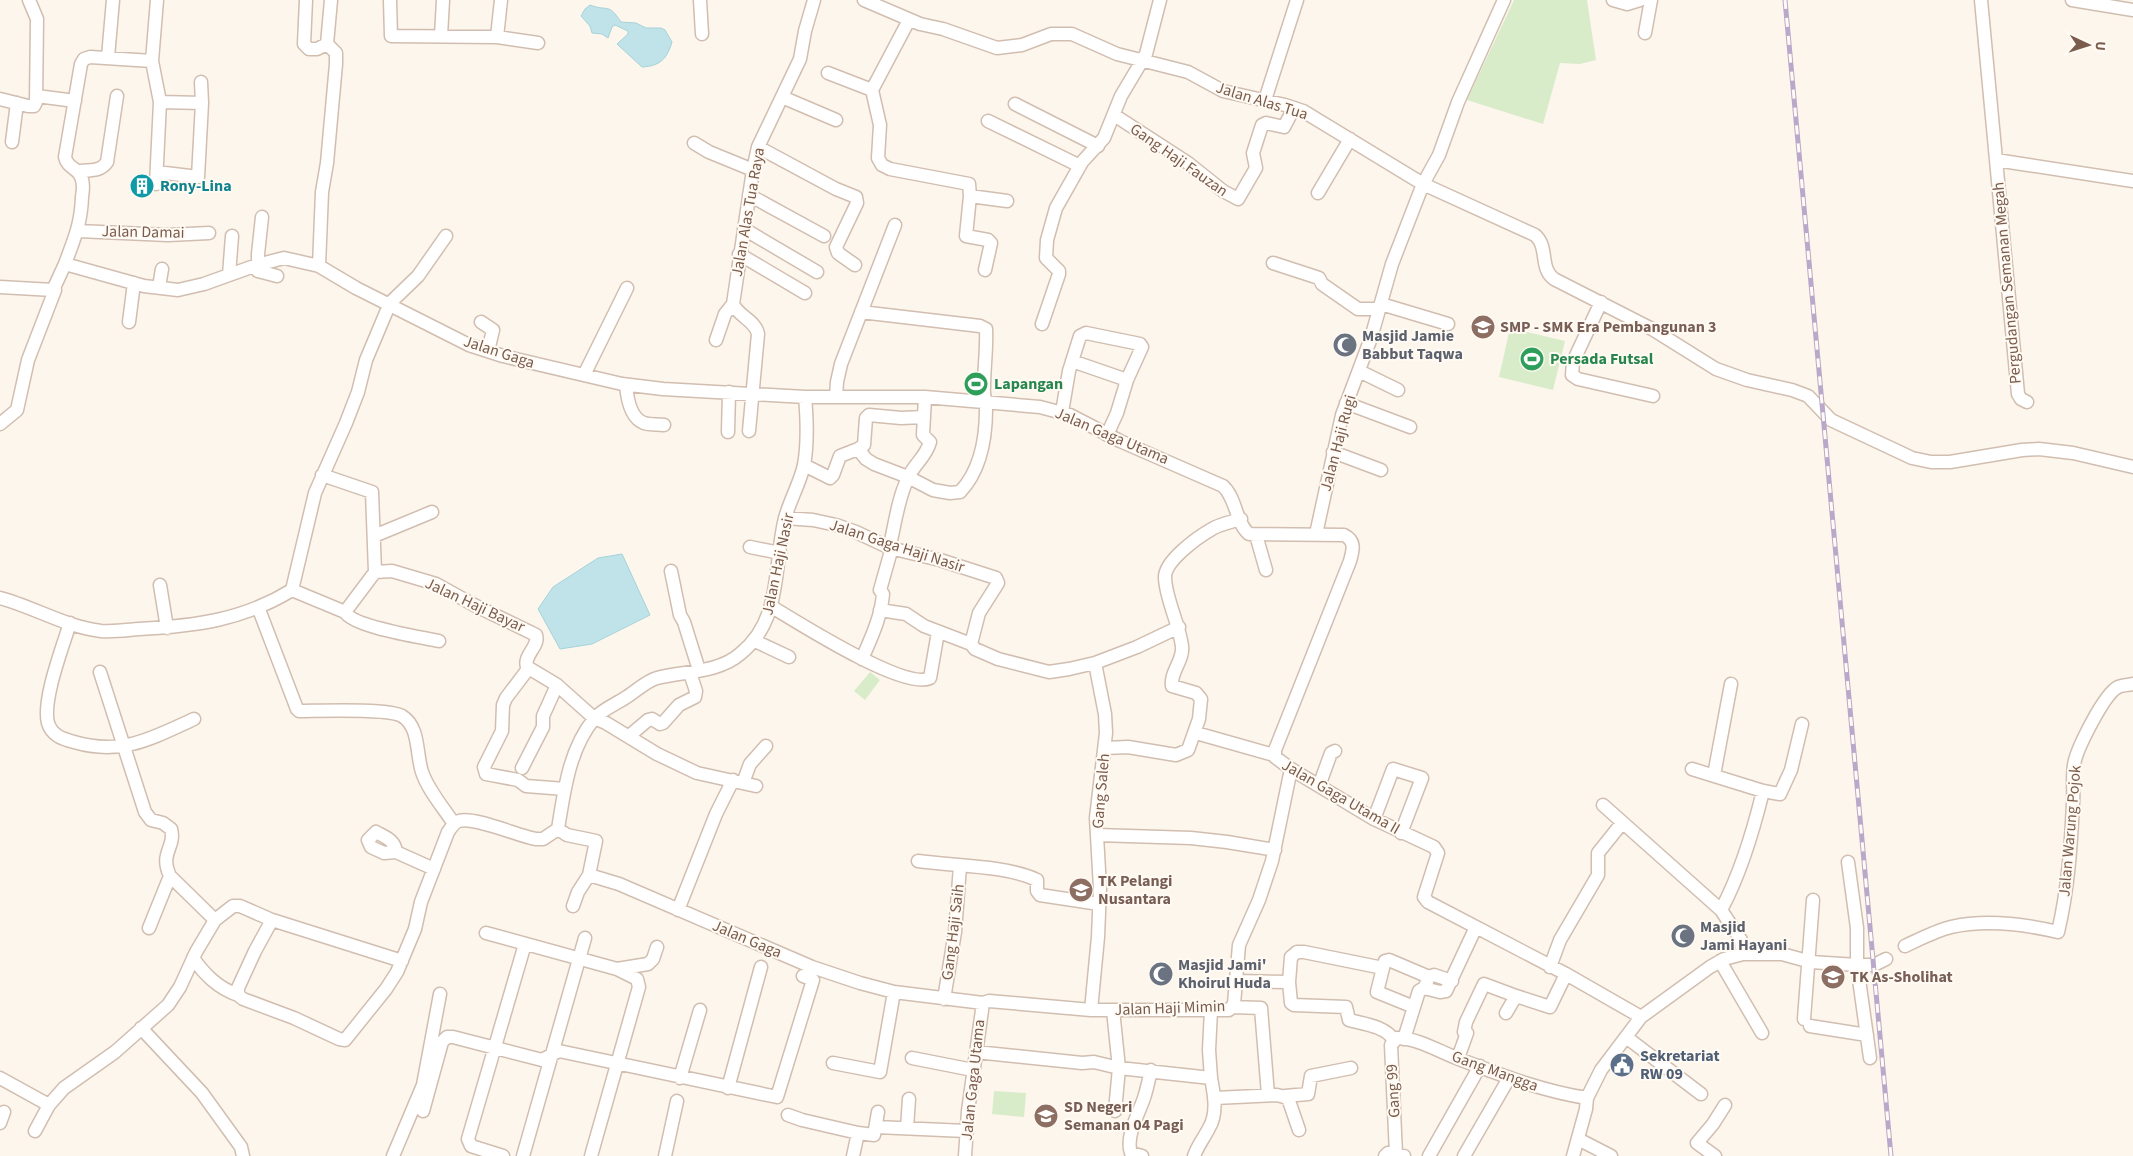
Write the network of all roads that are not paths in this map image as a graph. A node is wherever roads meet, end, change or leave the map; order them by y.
1 (29, 0) edge
2 (113, 0) edge
3 (157, 0) edge
4 (306, 0) edge
5 (330, 0) edge
6 (390, 0) edge
7 (443, 0) edge
8 (501, 0) edge
9 (700, 0) edge
10 (814, 0) edge
11 (864, 0) edge
12 (1160, 0) edge
13 (1297, 0) edge
14 (1504, 0) edge
15 (1613, 0) edge
16 (1640, 0) edge
17 (1651, 0) edge
18 (1980, 0) edge
19 (2072, 0) edge
20 (2133, 10) edge
21 (909, 20) junction
22 (1645, 33) dead end
23 (702, 34) dead end
24 (441, 36) junction
25 (497, 37) junction
26 (538, 43) dead end
27 (327, 44) junction
28 (108, 57) junction
29 (1141, 60) junction
30 (152, 61) junction
31 (828, 74) dead end
32 (201, 82) dead end
33 (872, 90) junction
34 (117, 96) dead end
35 (782, 97) junction
36 (0, 99) edge
37 (36, 99) junction
38 (1266, 100) junction
39 (75, 101) junction
40 (160, 102) junction
41 (17, 103) junction
42 (202, 103) junction
43 (1015, 104) dead end
44 (1294, 108) junction
45 (1114, 115) junction
46 (836, 120) dead end
47 (988, 121) dead end
48 (1350, 139) junction
49 (12, 142) dead end
50 (694, 143) dead end
51 (1098, 146) junction
52 (758, 147) junction
53 (1996, 160) junction
54 (1080, 166) junction
55 (753, 170) junction
56 (77, 171) junction
57 (2133, 181) edge
58 (1423, 184) junction
59 (1318, 192) dead end
60 (749, 195) junction
61 (970, 196) junction
62 (1007, 200) dead end
63 (262, 216) dead end
64 (895, 225) dead end
65 (744, 229) junction
66 (78, 231) junction
67 (209, 233) dead end
68 (232, 236) dead end
69 (446, 236) dead end
70 (824, 236) dead end
71 (740, 254) junction
72 (1273, 263) dead end
73 (64, 264) junction
74 (257, 265) junction
75 (855, 265) dead end
76 (319, 266) junction
77 (162, 269) dead end
78 (985, 270) dead end
79 (817, 272) dead end
80 (229, 275) junction
81 (278, 276) dead end
82 (134, 283) junction
83 (0, 287) edge
84 (159, 287) junction
85 (627, 288) dead end
86 (55, 290) junction
87 (805, 292) dead end
88 (1600, 302) junction
89 (390, 303) junction
90 (733, 304) junction
91 (1380, 306) junction
92 (861, 312) junction
93 (129, 322) dead end
94 (481, 322) dead end
95 (1042, 324) dead end
96 (1448, 324) dead end
97 (716, 340) dead end
98 (488, 351) junction
99 (1072, 361) junction
100 (1359, 371) junction
101 (584, 375) junction
102 (1127, 380) junction
103 (626, 385) junction
104 (663, 389) joint
105 (1398, 390) dead end
106 (729, 392) junction
107 (752, 394) junction
108 (1652, 396) dead end
109 (805, 397) junction
110 (836, 397) junction
111 (925, 397) junction
112 (985, 401) junction
113 (2027, 402) dead end
114 (1346, 403) junction
115 (1062, 412) junction
116 (924, 417) junction
117 (0, 424) edge
118 (664, 425) dead end
119 (1410, 427) dead end
120 (749, 431) dead end
121 (728, 432) dead end
122 (1107, 435) junction
123 (858, 448) junction
124 (1333, 452) junction
125 (804, 465) junction
126 (2133, 467) edge
127 (1381, 470) dead end
128 (322, 475) junction
129 (908, 477) junction
130 (432, 512) dead end
131 (785, 518) junction
132 (1241, 519) junction
133 (1316, 534) junction
134 (1256, 535) junction
135 (374, 536) junction
136 (750, 547) dead end
137 (890, 548) junction
138 (780, 552) junction
139 (1266, 570) dead end
140 (671, 571) dead end
141 (375, 572) junction
142 (160, 585) dead end
143 (292, 590) junction
144 (0, 598) edge
145 (258, 607) junction
146 (772, 607) junction
147 (880, 610) junction
148 (345, 612) junction
149 (70, 623) junction
150 (1179, 627) junction
151 (167, 628) junction
152 (938, 632) junction
153 (439, 641) dead end
154 (755, 641) junction
155 (971, 644) junction
156 (789, 657) dead end
157 (862, 659) junction
158 (1095, 663) junction
159 (528, 669) junction
160 (100, 672) dead end
161 (694, 672) junction
162 (1731, 684) dead end
163 (2133, 684) edge
164 (557, 685) junction
165 (594, 718) junction
166 (194, 719) dead end
167 (1802, 724) dead end
168 (1196, 733) junction
169 (629, 736) junction
170 (766, 746) dead end
171 (123, 747) junction
172 (1105, 748) junction
173 (1335, 751) dead end
174 (1274, 755) junction
175 (522, 768) dead end
176 (1291, 769) junction
177 (1692, 769) dead end
178 (1714, 775) junction
179 (744, 783) junction
180 (1319, 786) junction
181 (565, 789) junction
182 (1762, 791) junction
183 (1603, 805) dead end
184 (1374, 820) junction
185 (1622, 823) junction
186 (454, 824) junction
187 (558, 829) junction
188 (1401, 833) junction
189 (1097, 835) junction
190 (1275, 850) junction
191 (396, 852) dead end
192 (918, 861) dead end
193 (1848, 862) dead end
194 (960, 866) junction
195 (434, 869) junction
196 (589, 874) junction
197 (170, 876) junction
198 (1813, 900) dead end
199 (1099, 904) junction
200 (573, 906) dead end
201 (678, 910) junction
202 (1721, 910) junction
203 (215, 920) junction
204 (272, 920) junction
205 (149, 928) dead end
206 (1476, 928) junction
207 (486, 933) dead end
208 (586, 938) dead end
209 (525, 944) junction
210 (1905, 946) dead end
211 (657, 947) dead end
212 (1743, 954) junction
213 (193, 958) junction
214 (580, 958) junction
215 (1886, 959) dead end
216 (402, 961) junction
217 (1720, 961) junction
218 (1807, 961) junction
219 (1857, 965) junction
220 (761, 967) dead end
221 (1550, 967) junction
222 (1383, 968) junction
223 (617, 969) junction
224 (1566, 974) junction
225 (813, 980) dead end
226 (1236, 981) junction
227 (1289, 982) junction
228 (1426, 982) junction
229 (894, 992) junction
230 (440, 994) dead end
231 (238, 995) junction
232 (1516, 996) junction
233 (944, 999) junction
234 (983, 1004) junction
235 (1233, 1007) junction
236 (1414, 1007) junction
237 (700, 1010) dead end
238 (1091, 1010) junction
239 (1113, 1010) junction
240 (1211, 1010) junction
241 (1506, 1013) dead end
242 (1641, 1017) junction
243 (141, 1028) junction
244 (1762, 1032) dead end
245 (1867, 1035) junction
246 (1626, 1037) junction
247 (1399, 1040) junction
248 (494, 1048) junction
249 (976, 1052) junction
250 (550, 1056) junction
251 (912, 1058) dead end
252 (1458, 1058) junction
253 (1870, 1058) dead end
254 (833, 1063) dead end
255 (617, 1064) junction
256 (1480, 1066) junction
257 (1119, 1068) junction
258 (1351, 1068) dead end
259 (973, 1070) junction
260 (1151, 1070) junction
261 (0, 1078) edge
262 (680, 1078) junction
263 (1211, 1078) junction
264 (1509, 1078) junction
265 (728, 1088) junction
266 (1701, 1094) dead end
267 (1268, 1095) junction
268 (1285, 1096) junction
269 (1215, 1098) junction
270 (1587, 1098) junction
271 (909, 1099) dead end
272 (677, 1101) dead end
273 (49, 1105) junction
274 (1725, 1106) dead end
275 (423, 1111) dead end
276 (1114, 1111) dead end
277 (878, 1112) dead end
278 (788, 1115) dead end
279 (876, 1127) junction
280 (907, 1128) junction
281 (1299, 1130) dead end
282 (35, 1131) dead end
283 (966, 1131) junction
284 (858, 1133) junction
285 (1578, 1139) junction
286 (468, 1150) edge
287 (1395, 1155) edge
288 (243, 1156) edge
289 (393, 1156) edge
290 (503, 1156) edge
291 (523, 1156) edge
292 (591, 1156) edge
293 (665, 1156) edge
294 (852, 1156) edge
295 (965, 1156) edge
296 (1142, 1156) edge
297 (1194, 1156) edge
298 (1429, 1156) edge
299 (1464, 1156) edge
300 (1573, 1156) edge
301 (1611, 1156) edge
302 (1716, 1156) edge

1 - 37 street
2 - 28 street
3 - 30 street
4 - 27 street
5 - 27 street
6 - 24 street
7 - 24 street
8 - 25 street
9 - 23 street
10 - 35 street, Jalan Alas Tua Raya
11 - 21 street, Jalan Alas Tua
12 - 29 street
13 - 38 street
14 - 58 street, Jalan Haji Rugi
15 - 16 street
17 - 22 street
18 - 53 street, Pergudangan Semanan Megah
19 - 20 street
21 - 29 street, Jalan Alas Tua
21 - 33 street
24 - 25 street
25 - 26 street
27 - 76 street
28 - 30 street
28 - 39 street
29 - 38 street, Jalan Alas Tua
29 - 45 street
30 - 40 street
31 - 33 street
32 - 42 street
33 - 61 street
34 - 56 street
35 - 46 street
35 - 52 street, Jalan Alas Tua Raya
36 - 41 street
37 - 39 street
37 - 41 street
38 - 44 street, Jalan Alas Tua
39 - 56 street
40 - 42 street
40 - 42 street
41 - 49 street
43 - 51 street
44 - 45 street, Gang Haji Fauzan
44 - 48 street, Jalan Alas Tua
45 - 51 street
47 - 54 street
48 - 58 street, Jalan Alas Tua
48 - 59 street
50 - 55 street
51 - 54 street
52 - 55 street, Jalan Alas Tua Raya
52 - 75 street
53 - 57 street, Pergudangan Semanan Megah
53 - 113 street, Pergudangan Semanan Megah
54 - 95 street
55 - 60 street, Jalan Alas Tua Raya
56 - 66 street
58 - 88 street, Jalan Alas Tua
58 - 91 street, Jalan Haji Rugi
60 - 65 street, Jalan Alas Tua Raya
60 - 70 street
61 - 62 street
61 - 78 street
63 - 74 street
64 - 92 street
65 - 71 street, Jalan Alas Tua Raya
65 - 79 street
66 - 67 street, Jalan Damai
66 - 73 street
68 - 80 street
69 - 89 street
71 - 87 street
71 - 90 street, Jalan Alas Tua Raya
72 - 91 street
73 - 82 street, Jalan Gaga
73 - 86 street
74 - 76 street, Jalan Gaga
74 - 80 street, Jalan Gaga
74 - 81 street
76 - 89 street, Jalan Gaga
77 - 84 street
80 - 84 street, Jalan Gaga
82 - 84 street, Jalan Gaga
82 - 93 street
83 - 86 street
85 - 101 street
86 - 117 street
88 - 108 street
88 - 126 street, Jalan Alas Tua
89 - 98 street, Jalan Gaga
89 - 128 street
90 - 97 street, Jalan Alas Tua Raya
90 - 107 street
91 - 96 street
91 - 100 street, Jalan Haji Rugi
92 - 110 street
92 - 112 street
94 - 98 street
98 - 101 street, Jalan Gaga
99 - 102 street
99 - 102 street
99 - 115 street
100 - 105 street
100 - 114 street, Jalan Haji Rugi
101 - 103 street, Jalan Gaga
102 - 122 street
103 - 104 street, Jalan Gaga
103 - 118 street
104 - 106 street, Jalan Gaga Utama
106 - 107 street, Jalan Gaga Utama
106 - 121 street
107 - 109 street, Jalan Gaga Utama
107 - 120 street
109 - 110 street, Jalan Gaga Utama
109 - 125 street, Jalan Haji Nasir
110 - 111 street, Jalan Gaga Utama
111 - 112 street, Jalan Gaga Utama
111 - 116 street
112 - 115 street, Jalan Gaga Utama
112 - 129 street
114 - 119 street
114 - 124 street, Jalan Haji Rugi
115 - 122 street, Jalan Gaga Utama
116 - 123 street
116 - 129 street
122 - 132 street, Jalan Gaga Utama
123 - 125 street
123 - 129 street
124 - 127 street
124 - 133 street, Jalan Haji Rugi
125 - 131 street, Jalan Haji Nasir
128 - 135 street
128 - 143 street
129 - 137 street
130 - 135 street
131 - 137 street, Jalan Gaga Haji Nasir
131 - 138 street, Jalan Haji Nasir
132 - 134 street, Jalan Gaga Utama
132 - 150 street
133 - 134 street
133 - 174 street, Jalan Gaga Utama II
134 - 139 street
135 - 141 street
136 - 138 street
137 - 147 street
137 - 155 street, Jalan Gaga Haji Nasir
138 - 146 street, Jalan Haji Nasir
140 - 161 street
141 - 148 street
141 - 159 street, Jalan Haji Bayar
142 - 151 street
143 - 145 street
143 - 148 street
144 - 149 street
145 - 151 street
145 - 186 street
146 - 154 street, Jalan Haji Nasir
146 - 157 street
147 - 152 street
147 - 157 street
148 - 153 street
149 - 151 street
149 - 171 street
150 - 158 street
150 - 168 street
152 - 155 street
152 - 157 street
154 - 156 street
154 - 161 street, Jalan Haji Nasir
155 - 158 street
158 - 172 street, Gang Saleh
159 - 164 street
159 - 181 street
160 - 171 street
161 - 165 street, Jalan Haji Nasir
161 - 169 street
162 - 178 street
163 - 210 street, Jalan Warung Pojok
164 - 165 street
164 - 175 street
165 - 169 street
165 - 181 street, Jalan Haji Nasir
166 - 171 street
167 - 182 street
168 - 172 street
168 - 174 street
169 - 179 street
170 - 179 street
171 - 197 street
172 - 189 street, Gang Saleh
173 - 180 street
174 - 176 street, Jalan Gaga Utama II
176 - 180 street, Jalan Gaga Utama II
176 - 190 street, Jalan Haji Mimin
177 - 178 street
178 - 182 street
179 - 201 street
180 - 184 street, Jalan Gaga Utama II
181 - 187 street, Jalan Haji Nasir
182 - 202 street
183 - 185 street
184 - 188 street, Jalan Gaga Utama II
184 - 188 street
185 - 202 street
185 - 221 street
186 - 187 street
186 - 195 street
187 - 196 street
188 - 206 street, Jalan Gaga Utama II
189 - 190 street
189 - 199 street, Gang Saleh
190 - 226 street, Jalan Haji Mimin
191 - 195 street
192 - 194 street, Gang Haji Saih
193 - 219 street
194 - 199 street, Gang Haji Saih
194 - 233 street, Gang Haji Saih
195 - 216 street
196 - 200 street
196 - 201 street, Jalan Gaga
197 - 203 street
197 - 205 street
198 - 218 street
199 - 238 street, Gang Saleh
201 - 229 street, Jalan Gaga
202 - 212 street
203 - 204 street
203 - 213 street
204 - 216 street
204 - 231 street
206 - 221 street, Jalan Gaga Utama II
206 - 228 street
207 - 209 street
208 - 214 street
209 - 214 street
209 - 248 street
211 - 223 street
212 - 217 street
212 - 218 street
213 - 231 street
213 - 243 street
214 - 223 street
214 - 250 street
215 - 219 street
216 - 231 street
217 - 242 street
217 - 244 street
218 - 219 street
218 - 245 street
219 - 245 street
220 - 265 street
221 - 224 street, Jalan Gaga Utama II
222 - 227 street
222 - 228 street
222 - 236 street
223 - 255 street
224 - 232 street
224 - 242 street, Jalan Gaga Utama II
225 - 265 street
226 - 227 street
226 - 235 street, Jalan Haji Mimin
227 - 247 street, Gang Mangga
228 - 236 street, Gang 99
229 - 233 street, Jalan Gaga
229 - 254 street
230 - 289 street
232 - 241 street
232 - 252 street
233 - 234 street, Jalan Gaga
234 - 238 street, Jalan Haji Mimin
234 - 249 street, Jalan Gaga Utama
235 - 240 street, Jalan Haji Mimin
235 - 267 street
236 - 247 street, Gang 99
237 - 262 street
238 - 239 street, Jalan Haji Mimin
239 - 240 street, Jalan Haji Mimin
239 - 257 street
240 - 263 street
242 - 246 street
243 - 273 street
243 - 288 street
245 - 253 street
246 - 266 street
246 - 270 street
247 - 252 street, Gang Mangga
247 - 287 street, Gang 99
248 - 250 street
248 - 275 street
248 - 286 street
249 - 257 street
249 - 259 street, Jalan Gaga Utama
250 - 255 street
250 - 291 street
251 - 259 street
252 - 256 street, Gang Mangga
255 - 262 street
255 - 292 street
256 - 264 street, Gang Mangga
256 - 298 street
257 - 260 street
257 - 276 street
258 - 268 street
259 - 283 street, Jalan Gaga Utama
260 - 263 street
260 - 296 street
261 - 273 street
262 - 265 street
263 - 269 street
264 - 270 street, Gang Mangga
264 - 299 street
267 - 268 street
267 - 269 street
268 - 281 street
269 - 297 street
270 - 285 street
271 - 280 street
272 - 293 street
273 - 282 street
274 - 302 street
277 - 279 street
278 - 284 street
279 - 280 street
279 - 284 street
280 - 283 street
283 - 295 street, Jalan Gaga Utama
284 - 294 street
285 - 300 street
285 - 301 street
286 - 290 street

